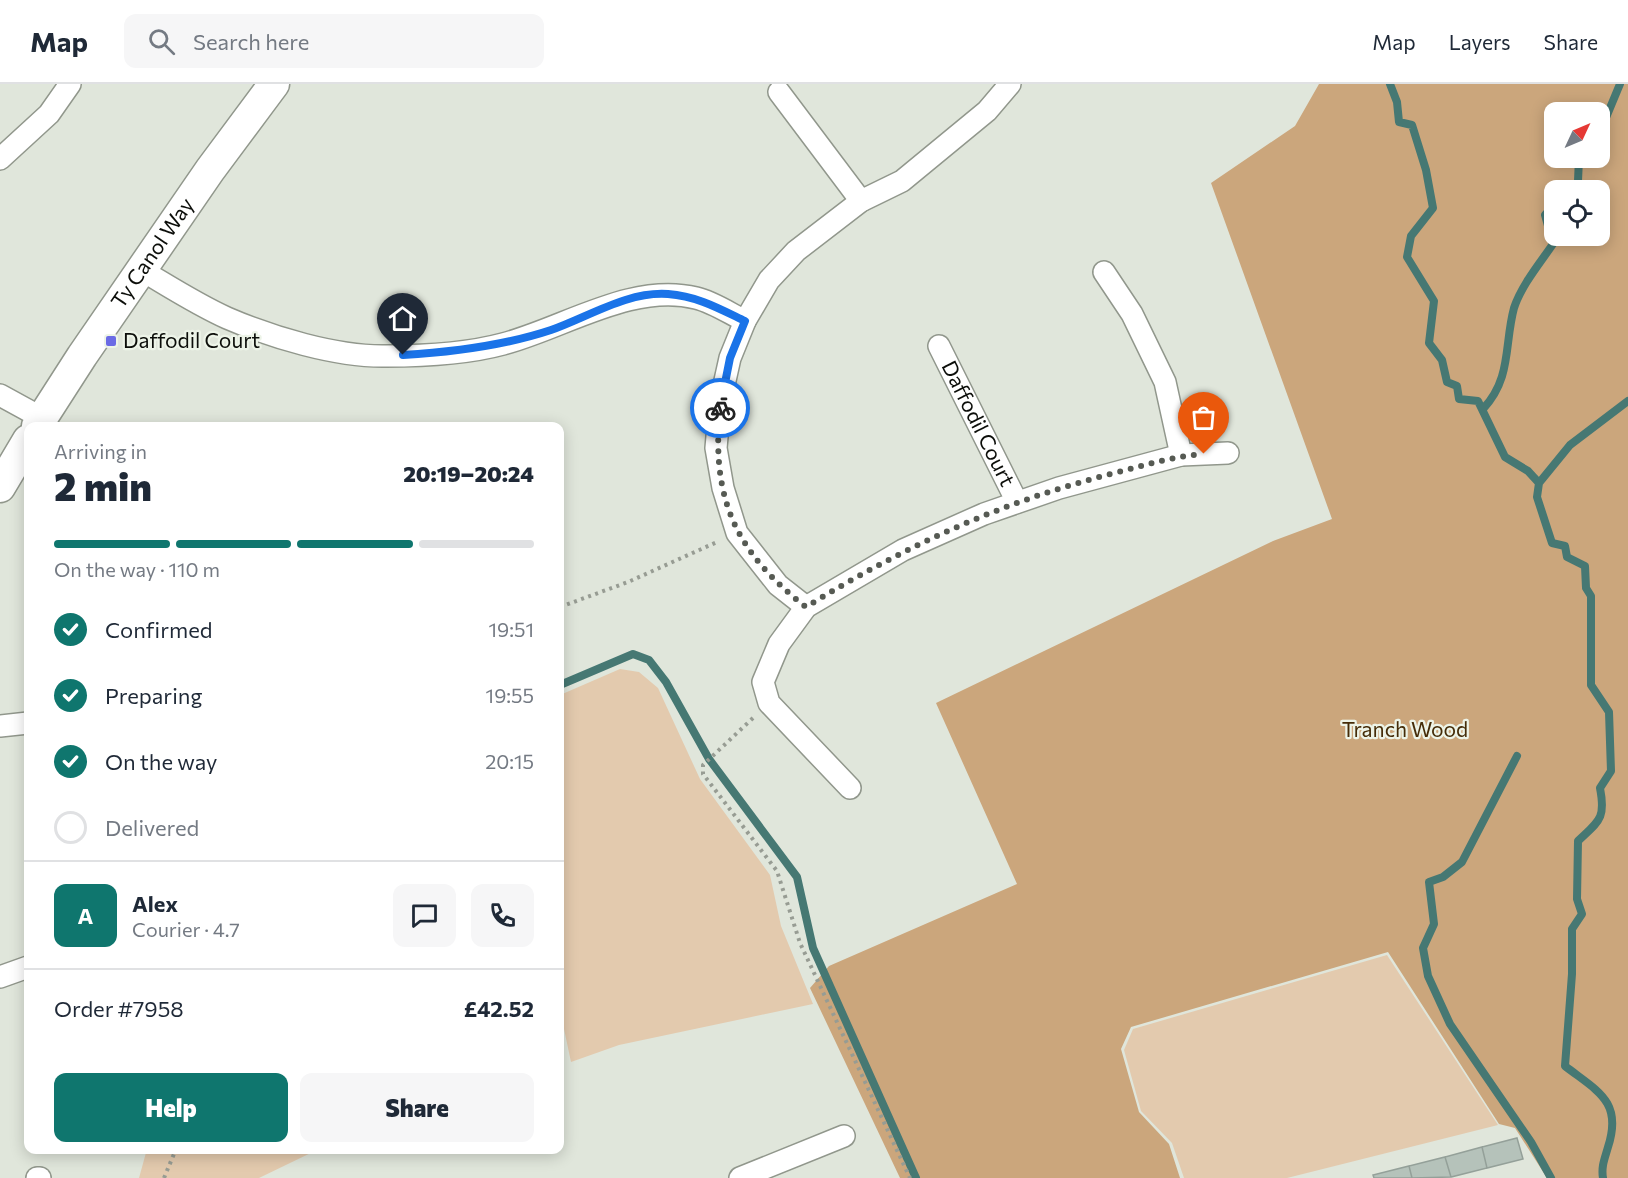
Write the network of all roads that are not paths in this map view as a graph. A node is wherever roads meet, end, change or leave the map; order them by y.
1 (70, 84) edge
2 (274, 84) edge
3 (1010, 84) edge
4 (779, 92) dead end
5 (0, 159) edge
6 (861, 201) junction
7 (143, 271) junction
8 (1104, 272) dead end
9 (745, 321) junction
10 (939, 346) dead end
11 (0, 395) edge
12 (29, 422) edge
13 (40, 422) edge
14 (24, 448) edge
15 (1228, 453) dead end
16 (1181, 455) junction
17 (0, 487) edge
18 (1017, 502) junction
19 (806, 607) junction
20 (24, 723) edge
21 (0, 726) edge
22 (850, 788) dead end
23 (24, 968) edge
24 (0, 977) edge
25 (844, 1136) dead end
26 (740, 1178) edge

1 - 5 street
2 - 7 street, Ty Canol Way
3 - 6 street
4 - 6 street
6 - 9 street
7 - 9 street
7 - 13 street, Ty Canol Way
8 - 16 street
9 - 19 street
10 - 18 street, Daffodil Court
11 - 12 street
14 - 17 street, Ty Canol Way
15 - 16 street, Daffodil Court
16 - 18 street, Daffodil Court
18 - 19 street, Daffodil Court
19 - 22 street, Daffodil Court
20 - 21 street
23 - 24 street
25 - 26 street

